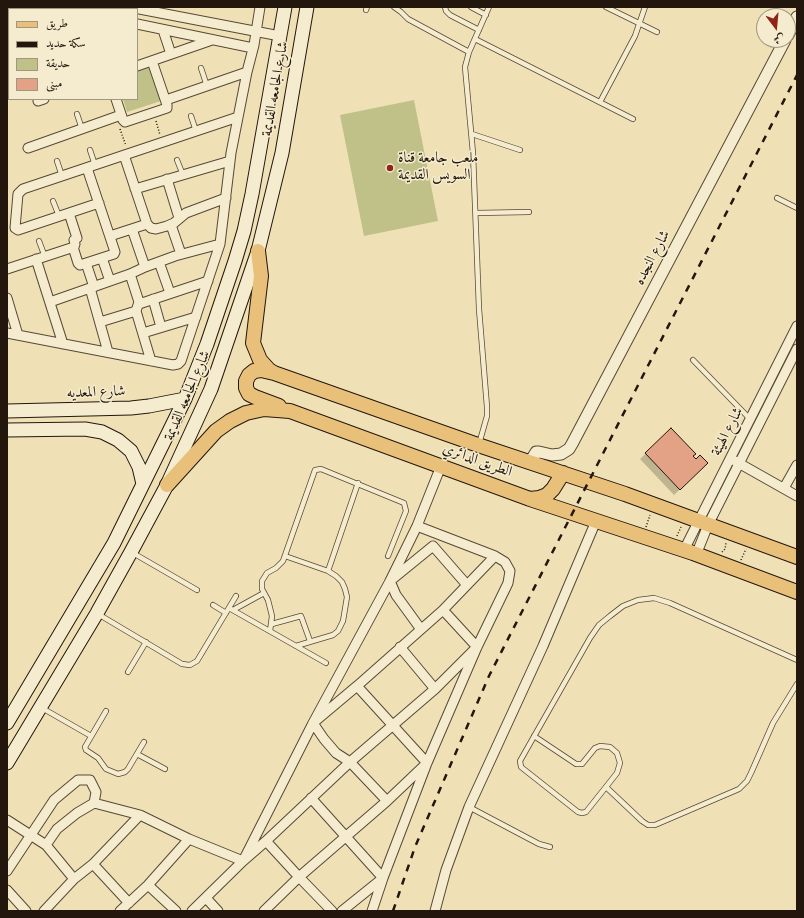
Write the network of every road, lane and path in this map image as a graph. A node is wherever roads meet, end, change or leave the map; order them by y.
1 (260, 7) edge
2 (285, 7) edge
3 (307, 7) edge
4 (394, 7) edge
5 (445, 7) edge
6 (471, 7) edge
7 (489, 7) edge
8 (606, 7) edge
9 (645, 7) edge
10 (138, 9) edge
11 (486, 15) junction
12 (638, 23) junction
13 (138, 24) edge
14 (163, 30) junction
15 (479, 30) junction
16 (256, 32) junction
17 (657, 32) dead end
18 (280, 36) junction
19 (475, 38) junction
20 (213, 40) junction
21 (254, 48) junction
22 (781, 48) edge
23 (469, 52) junction
24 (171, 54) junction
25 (152, 61) junction
26 (138, 66) edge
27 (201, 68) dead end
28 (247, 72) junction
29 (207, 86) junction
30 (116, 100) edge
31 (166, 100) junction
32 (600, 102) junction
33 (153, 113) junction
34 (76, 114) dead end
35 (119, 116) junction
36 (191, 116) dead end
37 (238, 117) junction
38 (633, 119) dead end
39 (82, 129) junction
40 (196, 131) junction
41 (472, 134) junction
42 (162, 142) junction
43 (28, 148) dead end
44 (90, 150) dead end
45 (520, 150) dead end
46 (126, 154) junction
47 (177, 160) dead end
48 (57, 161) dead end
49 (230, 161) junction
50 (91, 166) junction
51 (183, 175) junction
52 (62, 176) junction
53 (167, 179) junction
54 (136, 189) junction
55 (226, 198) junction
56 (777, 198) dead end
57 (54, 201) dead end
58 (99, 203) junction
59 (797, 208) edge
60 (529, 212) dead end
61 (69, 213) junction
62 (476, 213) junction
63 (59, 216) junction
64 (179, 218) junction
65 (147, 224) junction
66 (171, 224) junction
67 (132, 229) junction
68 (110, 236) junction
69 (39, 241) dead end
70 (220, 244) junction
71 (73, 247) junction
72 (258, 251) junction
73 (180, 254) junction
74 (40, 258) junction
75 (102, 258) junction
76 (160, 262) junction
77 (86, 263) junction
78 (145, 267) junction
79 (7, 269) edge
80 (130, 274) junction
81 (208, 281) junction
82 (110, 282) junction
83 (92, 288) junction
84 (170, 293) junction
85 (7, 298) edge
86 (153, 299) junction
87 (50, 302) junction
88 (138, 307) junction
89 (196, 317) junction
90 (100, 322) junction
91 (797, 326) edge
92 (161, 327) junction
93 (7, 333) edge
94 (143, 333) junction
95 (18, 335) junction
96 (63, 344) junction
97 (797, 349) edge
98 (108, 352) junction
99 (693, 360) dead end
100 (151, 361) junction
101 (274, 373) junction
102 (185, 399) junction
103 (7, 411) edge
104 (290, 411) junction
105 (750, 419) junction
106 (7, 430) edge
107 (478, 445) junction
108 (730, 458) junction
109 (530, 462) junction
110 (739, 464) junction
111 (797, 465) edge
112 (441, 466) junction
113 (563, 473) junction
114 (143, 484) junction
115 (358, 484) junction
116 (167, 485) junction
117 (784, 488) junction
118 (797, 496) edge
119 (530, 499) junction
120 (650, 515) dead end
121 (596, 521) junction
122 (703, 523) junction
123 (417, 526) junction
124 (681, 526) dead end
125 (651, 530) dead end
126 (437, 534) junction
127 (676, 538) dead end
128 (749, 540) junction
129 (731, 542) dead end
130 (433, 546) junction
131 (131, 552) junction
132 (690, 552) junction
133 (285, 556) junction
134 (388, 556) dead end
135 (496, 556) junction
136 (725, 556) dead end
137 (797, 557) edge
138 (736, 559) dead end
139 (328, 571) junction
140 (390, 581) junction
141 (467, 586) junction
142 (197, 590) dead end
143 (797, 592) edge
144 (264, 593) junction
145 (236, 596) dead end
146 (213, 605) dead end
147 (229, 610) junction
148 (443, 610) junction
149 (97, 613) junction
150 (272, 624) junction
151 (420, 628) junction
152 (270, 631) junction
153 (310, 641) junction
154 (146, 642) junction
155 (296, 646) junction
156 (400, 647) junction
157 (477, 647) junction
158 (797, 660) edge
159 (326, 663) dead end
160 (128, 672) dead end
161 (797, 684) edge
162 (357, 686) junction
163 (435, 688) junction
164 (23, 697) junction
165 (41, 707) junction
166 (106, 711) dead end
167 (9, 716) edge
168 (313, 723) junction
169 (393, 725) junction
170 (91, 736) junction
171 (534, 736) junction
172 (144, 742) dead end
173 (137, 754) junction
174 (350, 762) junction
175 (7, 763) edge
176 (427, 764) junction
177 (166, 769) dead end
178 (606, 787) junction
179 (311, 798) junction
180 (387, 801) junction
181 (94, 804) junction
182 (469, 807) junction
183 (140, 815) junction
184 (7, 820) edge
185 (31, 835) junction
186 (346, 837) junction
187 (189, 839) junction
188 (266, 841) junction
189 (46, 845) junction
190 (550, 847) dead end
191 (243, 861) junction
192 (93, 864) junction
193 (7, 871) edge
194 (299, 877) junction
195 (383, 878) junction
196 (74, 879) junction
197 (148, 885) junction
198 (7, 890) edge
199 (206, 898) junction
200 (129, 902) junction
201 (50, 909) edge
202 (26, 911) edge
203 (120, 911) edge
204 (176, 911) edge
205 (192, 911) edge
206 (218, 911) edge
207 (264, 911) edge
208 (332, 911) edge
209 (342, 911) edge
210 (372, 911) edge
211 (435, 911) edge

1 - 16 street
2 - 18 main road, شارع الجامعه القديمة
3 - 72 main road, شارع الجامعه القديمة
4 - 23 lane
5 - 15 lane
6 - 11 lane
7 - 11 lane
8 - 12 lane
9 - 12 lane
10 - 16 street
11 - 15 lane
12 - 17 lane
12 - 32 lane
13 - 14 street
14 - 20 street
14 - 24 street
15 - 19 lane
16 - 18 street
16 - 21 street
18 - 102 main road, شارع الجامعه القديمة
19 - 23 lane
19 - 32 lane
20 - 21 street
20 - 24 street
21 - 28 street
22 - 109 street, شارع النجده
23 - 41 lane
24 - 25 street
25 - 26 street
25 - 31 street
27 - 29 lane
28 - 29 street
28 - 37 street
29 - 31 street
30 - 35 street
31 - 33 street
32 - 38 lane
33 - 35 street
33 - 42 path
34 - 39 lane
35 - 39 street
35 - 46 path
36 - 40 lane
37 - 40 street
37 - 49 street
39 - 43 street
40 - 42 street
41 - 45 lane
41 - 62 lane
42 - 46 street
44 - 50 lane
46 - 50 street
46 - 54 street
47 - 51 lane
48 - 52 lane
49 - 51 street
49 - 55 street
50 - 52 street
50 - 58 street
51 - 53 street
52 - 63 street
53 - 54 street
53 - 64 street
54 - 65 street
55 - 64 street
55 - 70 street
56 - 59 lane
57 - 63 lane
58 - 61 street
58 - 68 street
60 - 62 lane
61 - 63 street
61 - 71 street
62 - 107 lane
64 - 66 street
65 - 66 street
65 - 67 street
66 - 73 street
67 - 68 street
67 - 78 street
68 - 75 street
69 - 74 lane
70 - 73 street
70 - 81 street
71 - 74 street
71 - 77 street
72 - 101 main road, الطريق الدائري
72 - 116 main road, شارع الجامعه القديمة
73 - 76 street
74 - 79 street
74 - 87 street
75 - 77 street
75 - 82 street
76 - 78 street
76 - 84 street
77 - 83 street
78 - 80 street
80 - 82 street
80 - 88 street
81 - 84 street
81 - 89 street
82 - 83 street
83 - 87 street
83 - 90 street
84 - 86 street
85 - 95 street
86 - 88 street
86 - 92 street
87 - 96 street
88 - 90 street
88 - 94 street
89 - 92 street
89 - 100 street
90 - 98 street
91 - 105 street, شارع الهيئة
92 - 94 street
93 - 95 street
94 - 100 street
95 - 96 street
96 - 98 street
97 - 110 street, شارع الهيئة
98 - 100 street
99 - 105 lane
101 - 104 main road
101 - 107 main road, الطريق الدائري
102 - 103 main road, شارع المعديه
102 - 114 main road, شارع الجامعه القديمة
104 - 112 main road, الطريق الدائري
104 - 116 main road, الطريق الدائري
105 - 108 street, شارع الهيئة
106 - 114 main road
107 - 109 main road, الطريق الدائري
108 - 110 street
108 - 122 street, شارع الهيئة
109 - 113 main road, الطريق الدائري
110 - 117 street
110 - 122 street, شارع الهيئة
111 - 117 street
112 - 119 main road, الطريق الدائري
112 - 123 street
113 - 119 main road
113 - 122 main road, الطريق الدائري
114 - 164 main road, شارع الجامعه القديمة
115 - 133 lane
115 - 134 lane
115 - 139 lane
116 - 131 main road, شارع الجامعه القديمة
117 - 118 street
119 - 121 main road, الطريق الدائري
120 - 125 path
121 - 132 main road, الطريق الدائري
121 - 182 street
122 - 128 main road, الطريق الدائري
122 - 132 street, شارع الهيئة
122 - 132 street, شارع الهيئة
123 - 126 street
123 - 140 street
124 - 127 path
126 - 130 street
126 - 135 street
128 - 137 main road, الطريق الدائري
128 - 138 path
129 - 136 path
130 - 140 street
130 - 141 street
131 - 142 lane
131 - 149 main road, شارع الجامعه القديمة
132 - 143 main road, الطريق الدائري
133 - 139 lane
133 - 144 lane
135 - 141 street
135 - 157 street
139 - 153 lane
140 - 151 street
140 - 168 street
141 - 148 street
144 - 147 lane
144 - 150 lane
145 - 147 lane
146 - 147 lane
147 - 152 lane
147 - 154 lane
148 - 151 street
148 - 157 street
149 - 154 lane
149 - 165 main road, شارع الجامعه القديمة
150 - 152 lane
150 - 153 lane
151 - 156 street
152 - 155 lane
153 - 155 lane
154 - 160 lane
155 - 159 lane
156 - 162 street
156 - 163 street
157 - 163 street
157 - 176 street
158 - 171 lane
161 - 178 lane
162 - 168 street
162 - 169 street
163 - 169 street
164 - 165 main road
164 - 167 main road, شارع الجامعه القديمة
165 - 170 lane
165 - 175 main road, شارع الجامعه القديمة
166 - 170 lane
168 - 174 street
168 - 191 street
169 - 174 street
169 - 176 street
170 - 173 lane
171 - 178 lane
171 - 178 lane
172 - 173 lane
173 - 177 lane
174 - 179 street
174 - 180 street
176 - 180 street
176 - 195 street
179 - 186 street
179 - 188 street
180 - 186 street
181 - 183 street
181 - 185 street
181 - 189 street
182 - 190 lane
182 - 211 street
183 - 187 street
183 - 192 street
184 - 185 street
185 - 189 street
185 - 193 street
186 - 194 street
186 - 195 street
187 - 191 street
187 - 197 street
188 - 191 street
188 - 194 street
189 - 196 street
191 - 199 street
192 - 196 street
192 - 200 street
194 - 207 street
194 - 208 street
195 - 209 street
195 - 210 street
196 - 201 street
197 - 200 street
197 - 204 street
198 - 202 street
199 - 205 street
199 - 206 street
200 - 203 street

